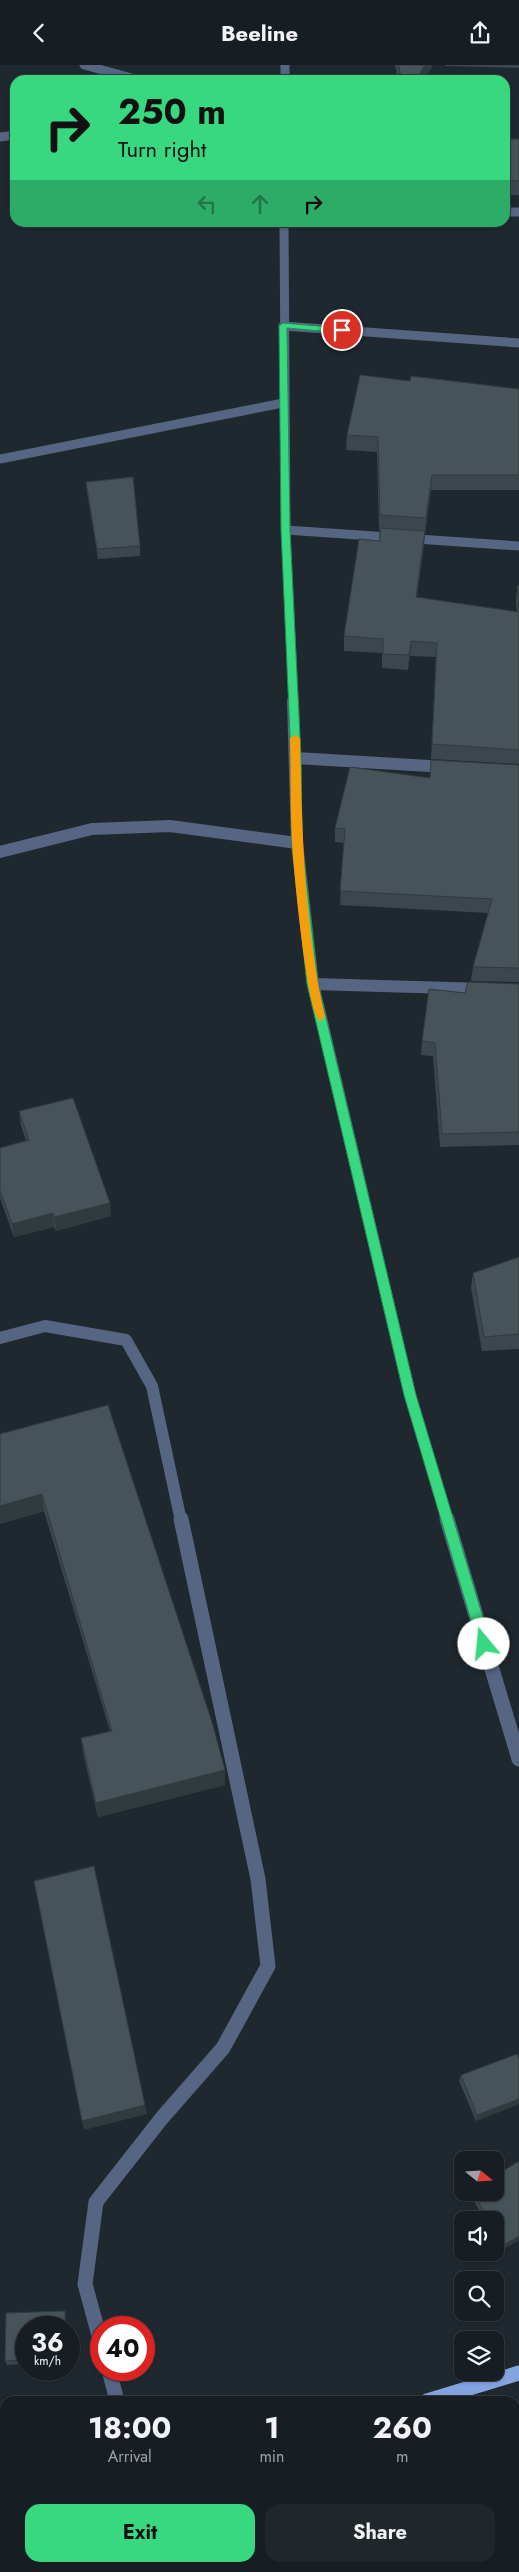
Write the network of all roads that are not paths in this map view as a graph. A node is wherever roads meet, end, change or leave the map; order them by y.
1 (84, 65) edge
2 (121, 75) edge
3 (284, 227) edge
4 (283, 326) junction
5 (519, 343) edge
6 (283, 403) junction
7 (0, 459) edge
8 (286, 530) junction
9 (519, 546) edge
10 (296, 758) junction
11 (461, 768) edge
12 (297, 843) junction
13 (0, 852) edge
14 (312, 984) junction
15 (519, 990) edge
16 (0, 1338) edge
17 (519, 1759) edge
18 (94, 2316) edge
19 (519, 2373) edge
20 (111, 2381) edge
21 (116, 2396) edge
22 (443, 2396) edge

1 - 2 street
3 - 4 street
4 - 5 street
4 - 6 street
6 - 7 street
6 - 8 street
8 - 9 street
8 - 10 street
10 - 11 street
10 - 12 street
12 - 13 street
12 - 14 street
14 - 15 street
14 - 17 street
16 - 18 street
19 - 22 main road
20 - 21 street

